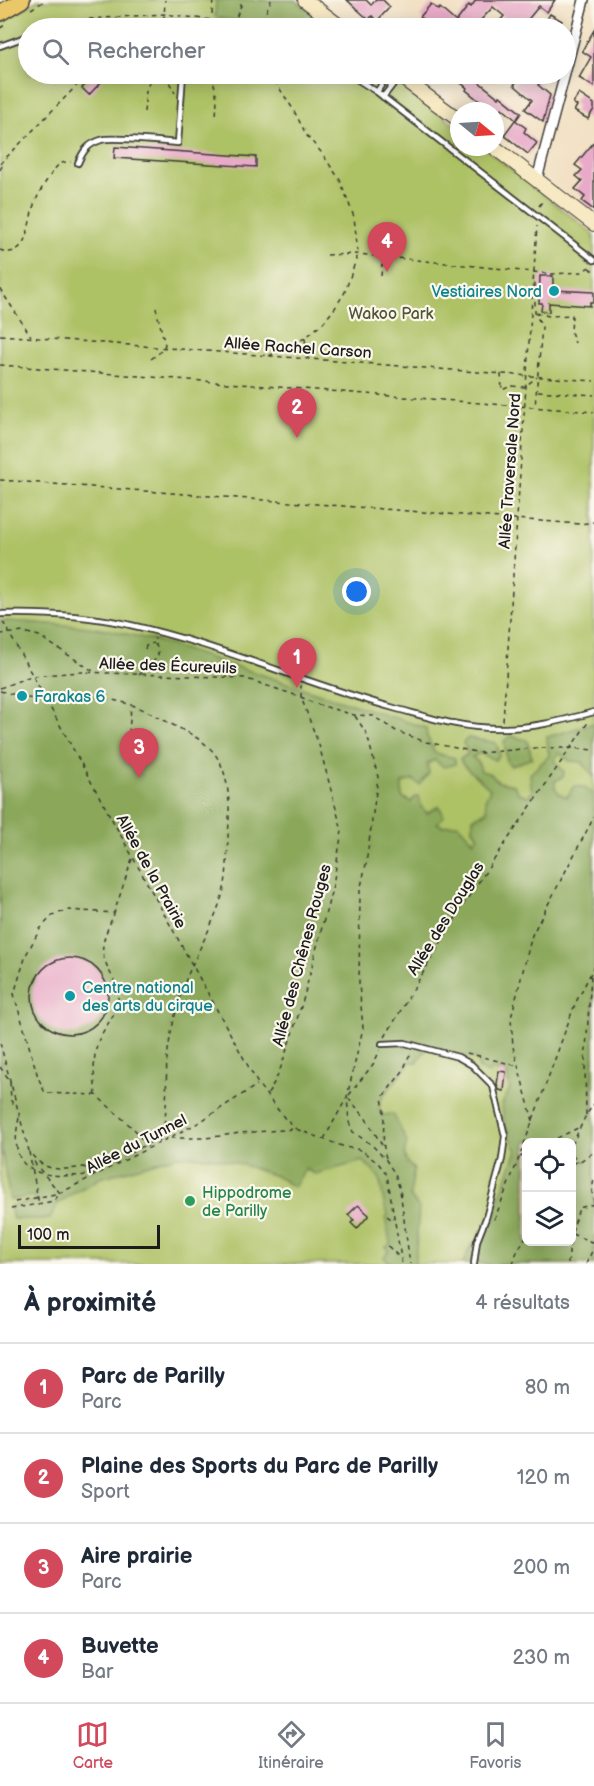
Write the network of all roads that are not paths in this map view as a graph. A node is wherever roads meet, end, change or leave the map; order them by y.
1 (22, 0) edge
2 (305, 0) edge
3 (584, 0) edge
4 (0, 13) edge
5 (329, 18) edge
6 (576, 30) edge
7 (18, 40) edge
8 (0, 46) edge
9 (182, 84) edge
10 (365, 84) edge
11 (385, 84) edge
12 (390, 84) edge
13 (409, 84) edge
14 (562, 84) edge
15 (377, 92) junction
16 (383, 96) junction
17 (450, 114) edge
18 (504, 154) edge
19 (78, 163) road end
20 (537, 179) junction
21 (594, 224) edge
22 (594, 260) edge
23 (0, 614) edge
24 (594, 712) edge
25 (382, 1044) road end
26 (474, 1264) edge

1 - 4 main road
2 - 5 street
3 - 6 street
7 - 8 lane
9 - 19 lane
10 - 15 lane
11 - 15 lane
12 - 16 lane
13 - 17 street
14 - 20 street
15 - 16 lane
16 - 22 lane
18 - 20 street
20 - 21 street
23 - 24 lane
25 - 26 lane

